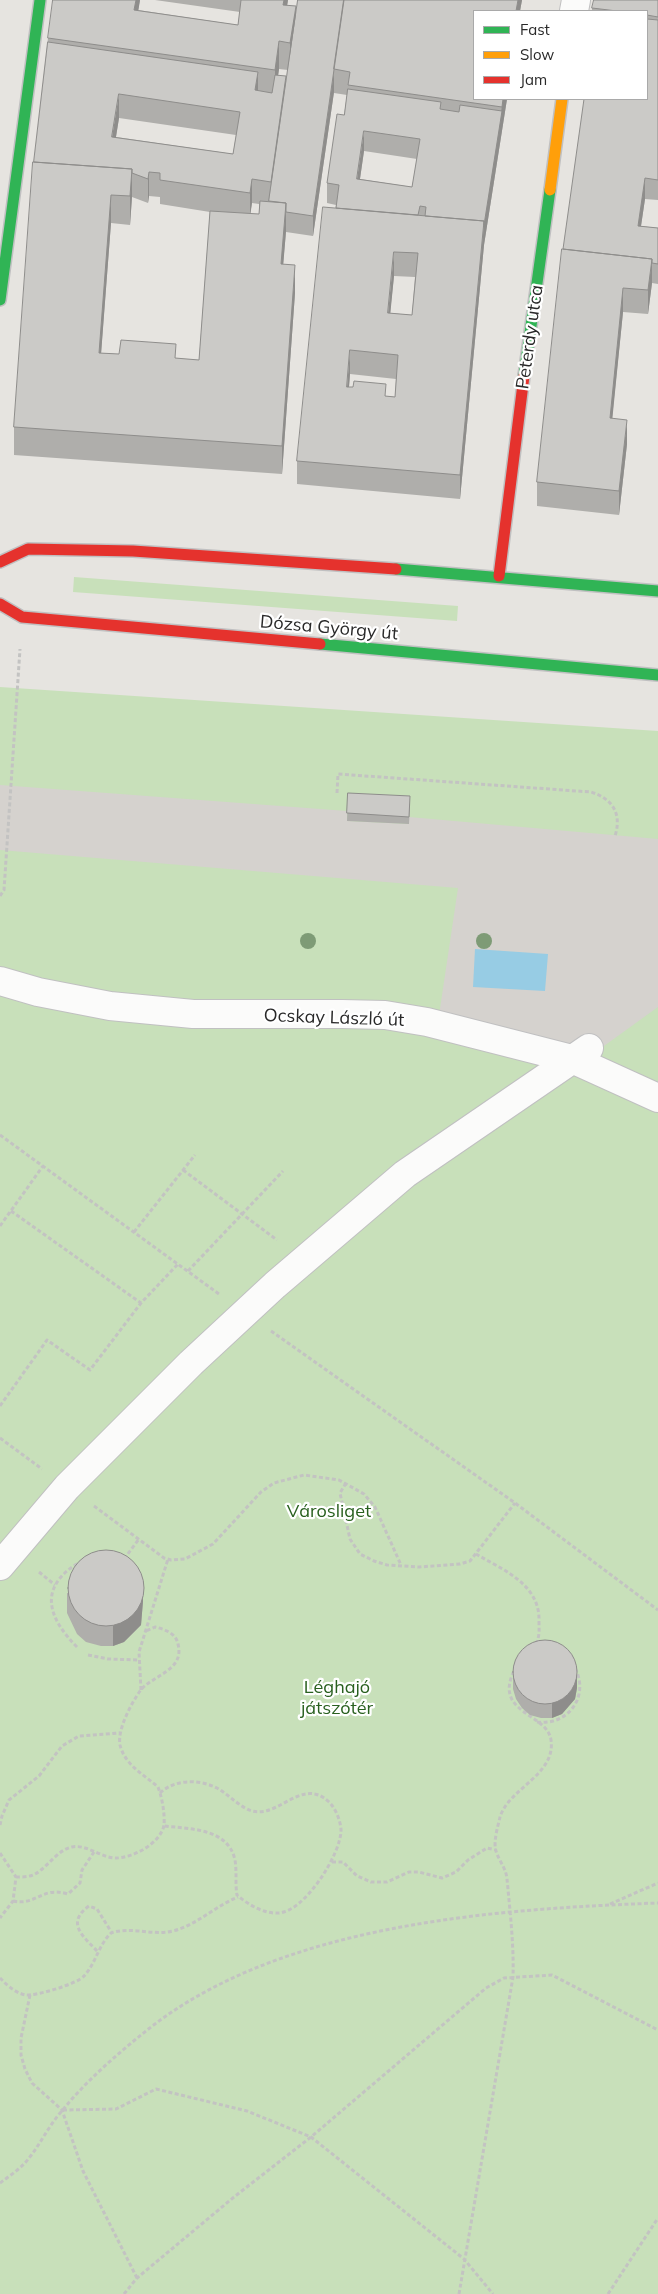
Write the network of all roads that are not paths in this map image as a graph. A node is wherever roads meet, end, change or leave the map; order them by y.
1 (40, 0) edge
2 (562, 100) edge
3 (0, 300) edge
4 (0, 562) edge
5 (499, 576) junction
6 (658, 591) edge
7 (0, 604) edge
8 (658, 675) edge
9 (0, 981) edge
10 (580, 1054) junction
11 (658, 1098) edge
12 (0, 1566) edge

1 - 3 main road
2 - 5 main road, Peterdy utca
4 - 5 main road
5 - 6 main road
7 - 8 main road, Dózsa György út
9 - 10 street, Ocskay László út
10 - 11 street, Ocskay László út
10 - 12 street

